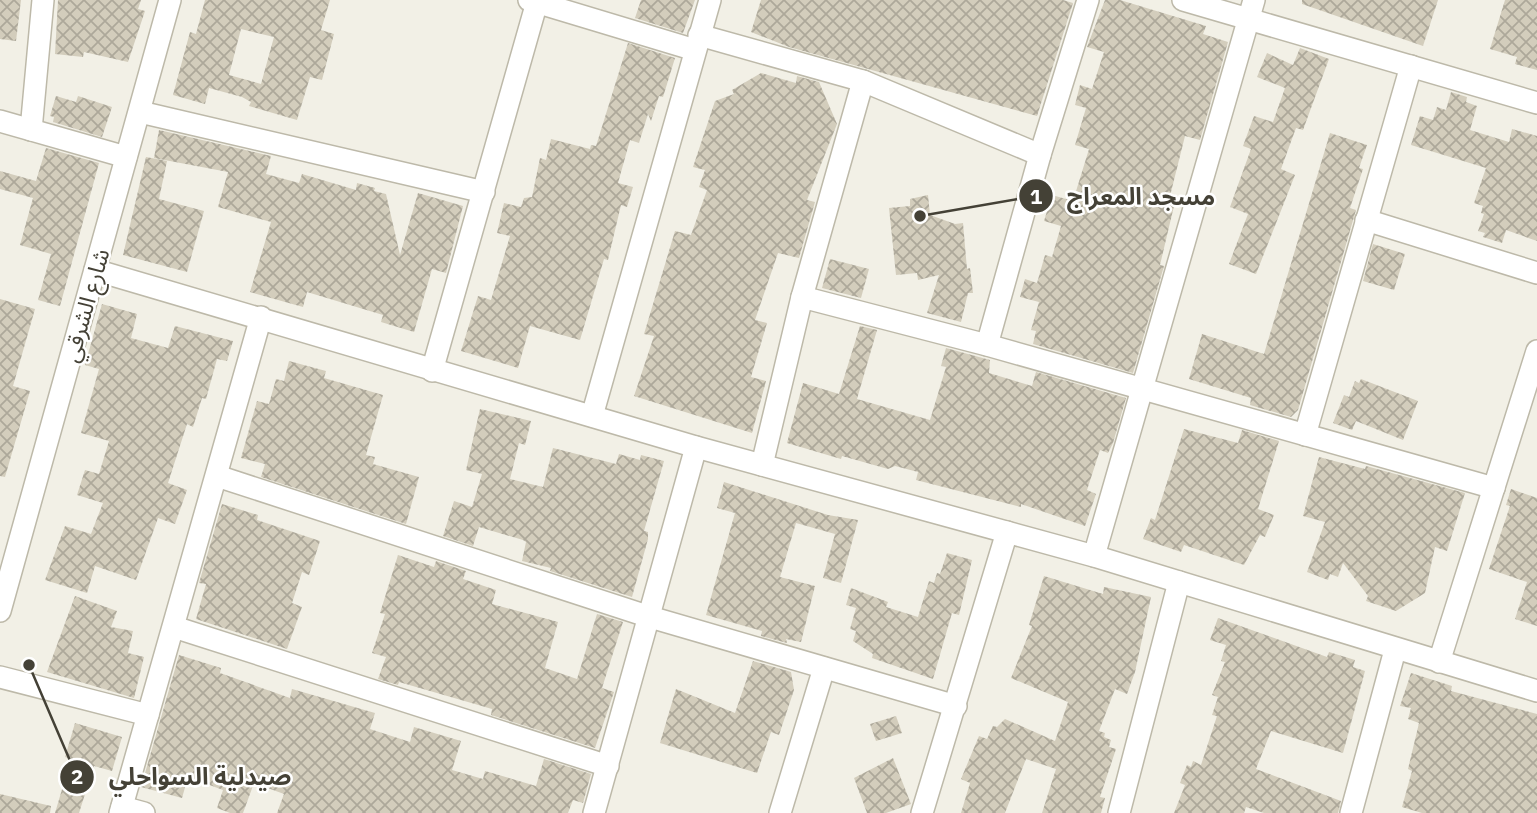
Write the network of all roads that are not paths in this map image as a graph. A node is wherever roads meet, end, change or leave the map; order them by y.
1 (43, 0) edge
2 (170, 0) edge
3 (710, 0) edge
4 (1088, 0) edge
5 (1183, 0) edge
6 (533, 1) edge
7 (1252, 10) edge
8 (697, 42) junction
9 (1411, 66) junction
10 (863, 81) junction
11 (1537, 103) edge
12 (140, 112) junction
13 (0, 121) edge
14 (31, 130) junction
15 (1040, 155) junction
16 (126, 158) junction
17 (484, 192) junction
18 (1366, 220) junction
19 (95, 270) junction
20 (1537, 273) edge
21 (802, 297) junction
22 (261, 317) junction
23 (987, 345) junction
24 (1537, 351) edge
25 (432, 371) junction
26 (1143, 390) junction
27 (592, 416) junction
28 (1305, 435) junction
29 (696, 447) junction
30 (762, 465) junction
31 (217, 476) junction
32 (1494, 488) junction
33 (1007, 532) junction
34 (1094, 556) junction
35 (1179, 582) junction
36 (0, 611) edge
37 (650, 617) junction
38 (174, 627) junction
39 (1395, 650) junction
40 (1439, 662) junction
41 (824, 668) junction
42 (0, 677) edge
43 (1537, 691) edge
44 (956, 706) junction
45 (148, 715) junction
46 (608, 766) junction
47 (121, 810) edge
48 (144, 813) edge
49 (594, 813) edge
50 (780, 813) edge
51 (922, 813) edge
52 (1119, 813) edge
53 (1351, 813) edge

1 - 14 street
2 - 12 street, شارع الشرقي
3 - 8 street
4 - 15 street
5 - 7 street
6 - 8 street
6 - 17 street
7 - 9 street
7 - 26 street
8 - 10 street
8 - 27 street
9 - 11 street
9 - 18 street
10 - 15 street
10 - 21 street
12 - 16 street, شارع الشرقي
12 - 17 street
13 - 14 street
14 - 16 street
15 - 23 street
16 - 19 street, شارع الشرقي
17 - 25 street
18 - 20 street
18 - 28 street
19 - 22 street
19 - 36 street, شارع الشرقي
21 - 23 street
21 - 30 street
22 - 25 street
22 - 31 street
23 - 26 street
24 - 32 street
25 - 27 street
26 - 28 street
26 - 34 street
27 - 29 street
28 - 32 street
29 - 30 street
29 - 37 street
30 - 33 street
31 - 37 street
31 - 38 street
32 - 40 street
33 - 34 street
33 - 44 street
34 - 35 street
35 - 39 street
35 - 52 street
37 - 41 street
37 - 46 street
38 - 45 street
38 - 46 street
39 - 40 street
39 - 53 street
40 - 43 street
41 - 44 street
41 - 50 street
42 - 45 street
44 - 51 street
45 - 47 street
46 - 49 street
47 - 48 street

